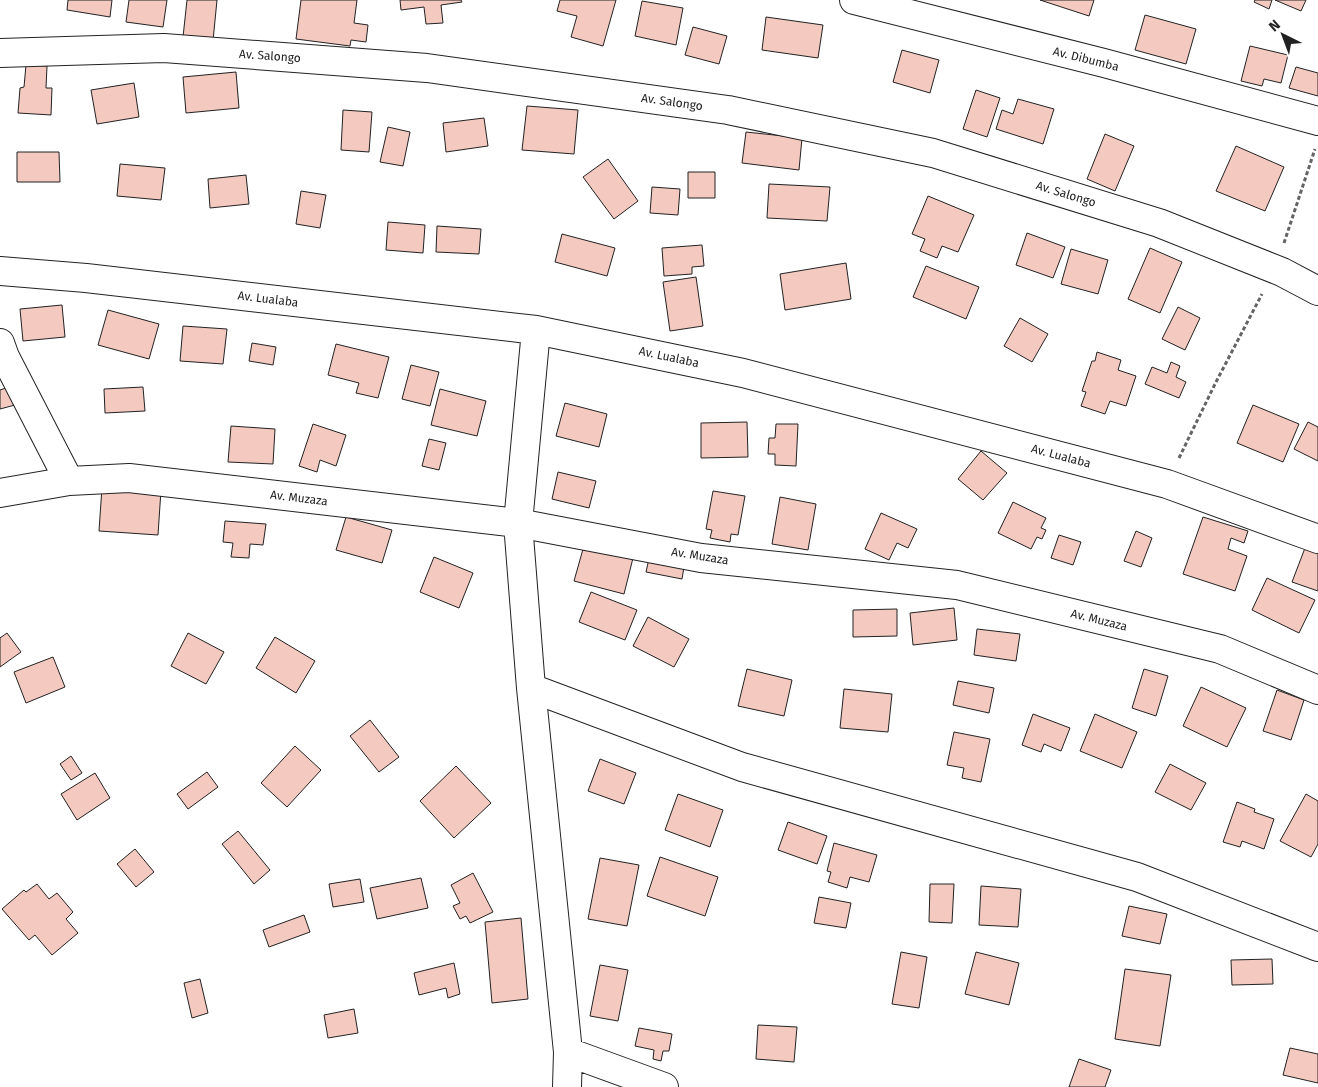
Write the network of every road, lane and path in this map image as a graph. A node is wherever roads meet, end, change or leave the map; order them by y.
1 (854, 0) edge
2 (0, 53) edge
3 (1318, 121) edge
4 (1315, 148) dead end
5 (1275, 269) junction
6 (0, 271) edge
7 (1318, 292) edge
8 (536, 330) junction
9 (0, 343) edge
10 (69, 481) junction
11 (1167, 484) junction
12 (0, 492) edge
13 (518, 523) junction
14 (1318, 539) edge
15 (531, 688) junction
16 (1318, 690) edge
17 (1318, 946) edge
18 (568, 1052) junction
19 (567, 1087) edge
20 (664, 1087) edge

1 - 3 street, Av. Dibumba
2 - 5 street, Av. Salongo
4 - 5 path
5 - 7 street, Av. Salongo
5 - 11 path
6 - 8 street, Av. Lualaba
8 - 11 street, Av. Lualaba
8 - 13 street
9 - 10 street
10 - 12 street, Av. Muzaza
10 - 13 street, Av. Muzaza
11 - 14 street, Av. Lualaba
13 - 15 street
13 - 16 street, Av. Muzaza
15 - 17 street
15 - 18 street
18 - 19 street
18 - 20 street

